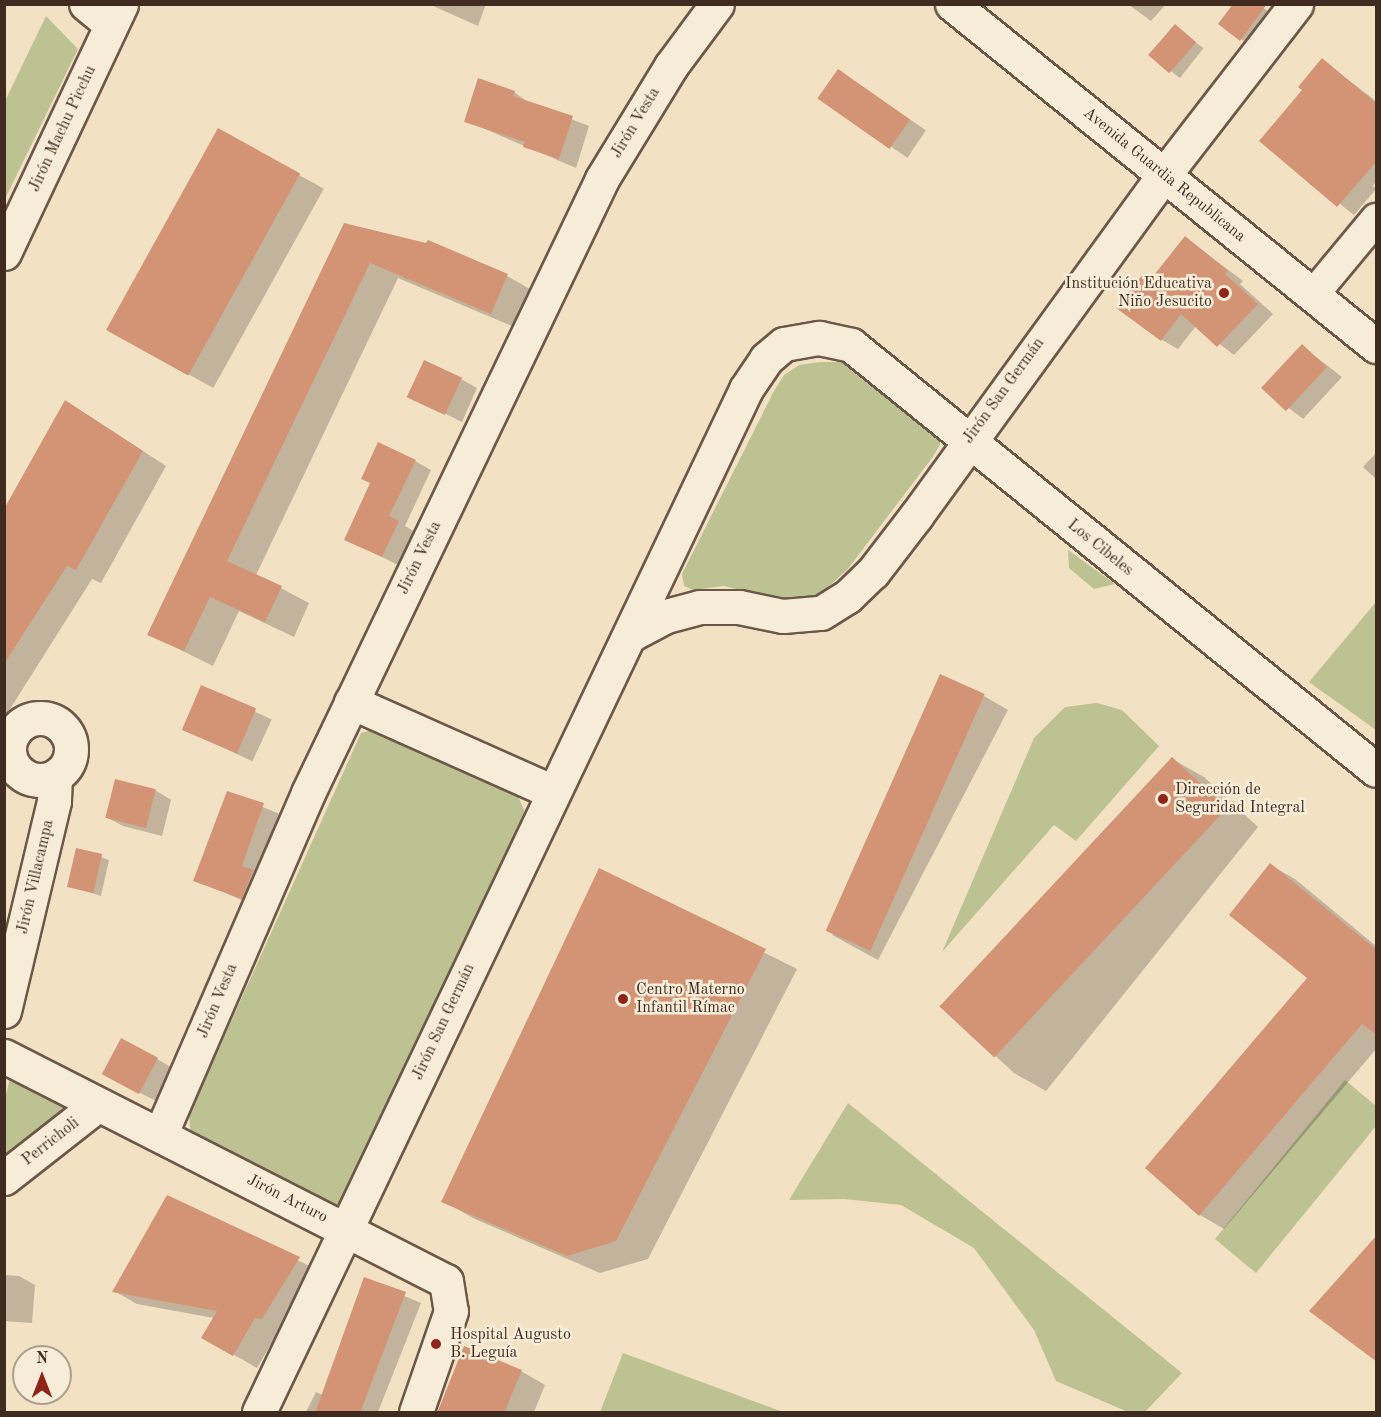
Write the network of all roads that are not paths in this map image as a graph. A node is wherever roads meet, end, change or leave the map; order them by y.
1 (86, 4) edge
2 (717, 4) edge
3 (952, 4) edge
4 (1296, 4) edge
5 (116, 14) edge
6 (1164, 175) junction
7 (1377, 219) edge
8 (4, 253) edge
9 (1313, 295) junction
10 (819, 338) joint
11 (1377, 346) edge
12 (968, 439) junction
13 (632, 634) junction
14 (351, 702) junction
15 (1377, 770) edge
16 (56, 778) dead end
17 (553, 792) junction
18 (4, 1011) edge
19 (4, 1056) edge
20 (97, 1105) junction
21 (161, 1132) junction
22 (4, 1178) edge
23 (346, 1228) junction
24 (259, 1413) edge
25 (416, 1413) edge

1 - 5 street
2 - 14 street, Jirón Vesta
3 - 6 street, Avenida Guardia Republicana
4 - 6 street, Jirón San Germán
5 - 8 street, Jirón Machu Picchu
6 - 9 street, Avenida Guardia Republicana
6 - 12 street, Jirón San Germán
7 - 9 street
9 - 11 street, Avenida Guardia Republicana
10 - 12 street, Los Cibeles
10 - 13 street, Jirón San Germán
12 - 13 street, Jirón San Germán
12 - 15 street, Los Cibeles
13 - 17 street, Jirón San Germán
14 - 17 street
14 - 21 street, Jirón Vesta
16 - 18 street, Jirón Villacampa
17 - 23 street, Jirón San Germán
19 - 20 street, Jirón Arturo
20 - 21 street, Jirón Arturo
20 - 22 street, Perricholi
21 - 23 street, Jirón Arturo
23 - 24 street, Jirón San Germán
23 - 25 street, Jirón Arturo

